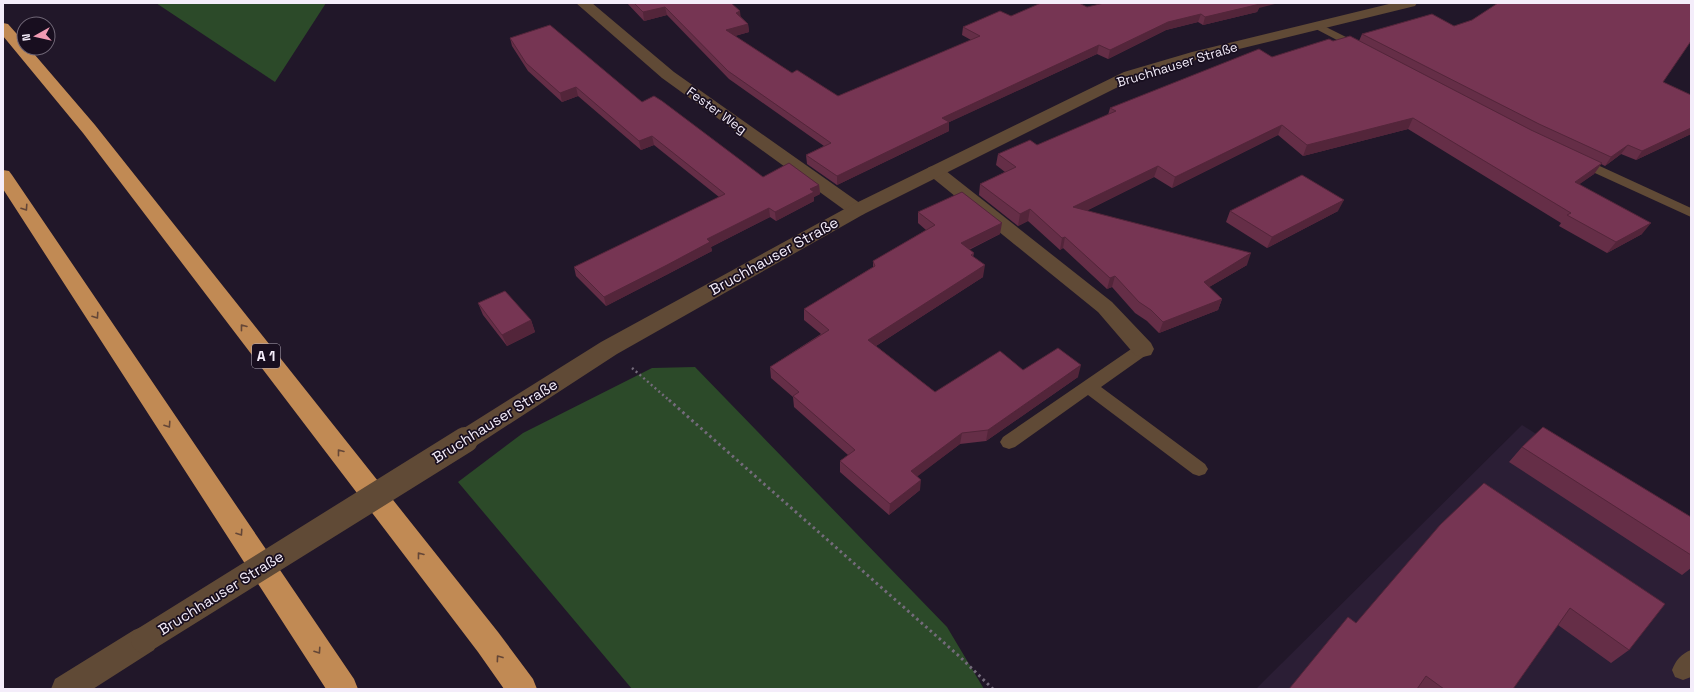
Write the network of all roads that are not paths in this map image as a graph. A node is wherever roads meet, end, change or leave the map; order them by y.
1 (583, 3) edge
2 (1410, 3) edge
3 (1318, 26) junction
4 (3, 27) edge
5 (1374, 56) edge
6 (1564, 154) edge
7 (935, 171) junction
8 (3, 175) edge
9 (857, 210) junction
10 (1691, 213) edge
11 (1143, 349) joint
12 (1089, 387) junction
13 (1009, 442) dead end
14 (1199, 469) dead end
15 (66, 689) edge
16 (343, 689) edge
17 (522, 689) edge

1 - 9 street, Fester Weg
2 - 3 street, Bruchhauser Straße
3 - 5 lane
3 - 7 street, Bruchhauser Straße
17 -> 4 highway, A 1
6 - 10 lane
7 - 9 street, Bruchhauser Straße
7 - 11 street
8 -> 16 highway
9 - 15 street, Bruchhauser Straße, bridge
11 - 12 lane
12 - 13 lane
12 - 14 lane

